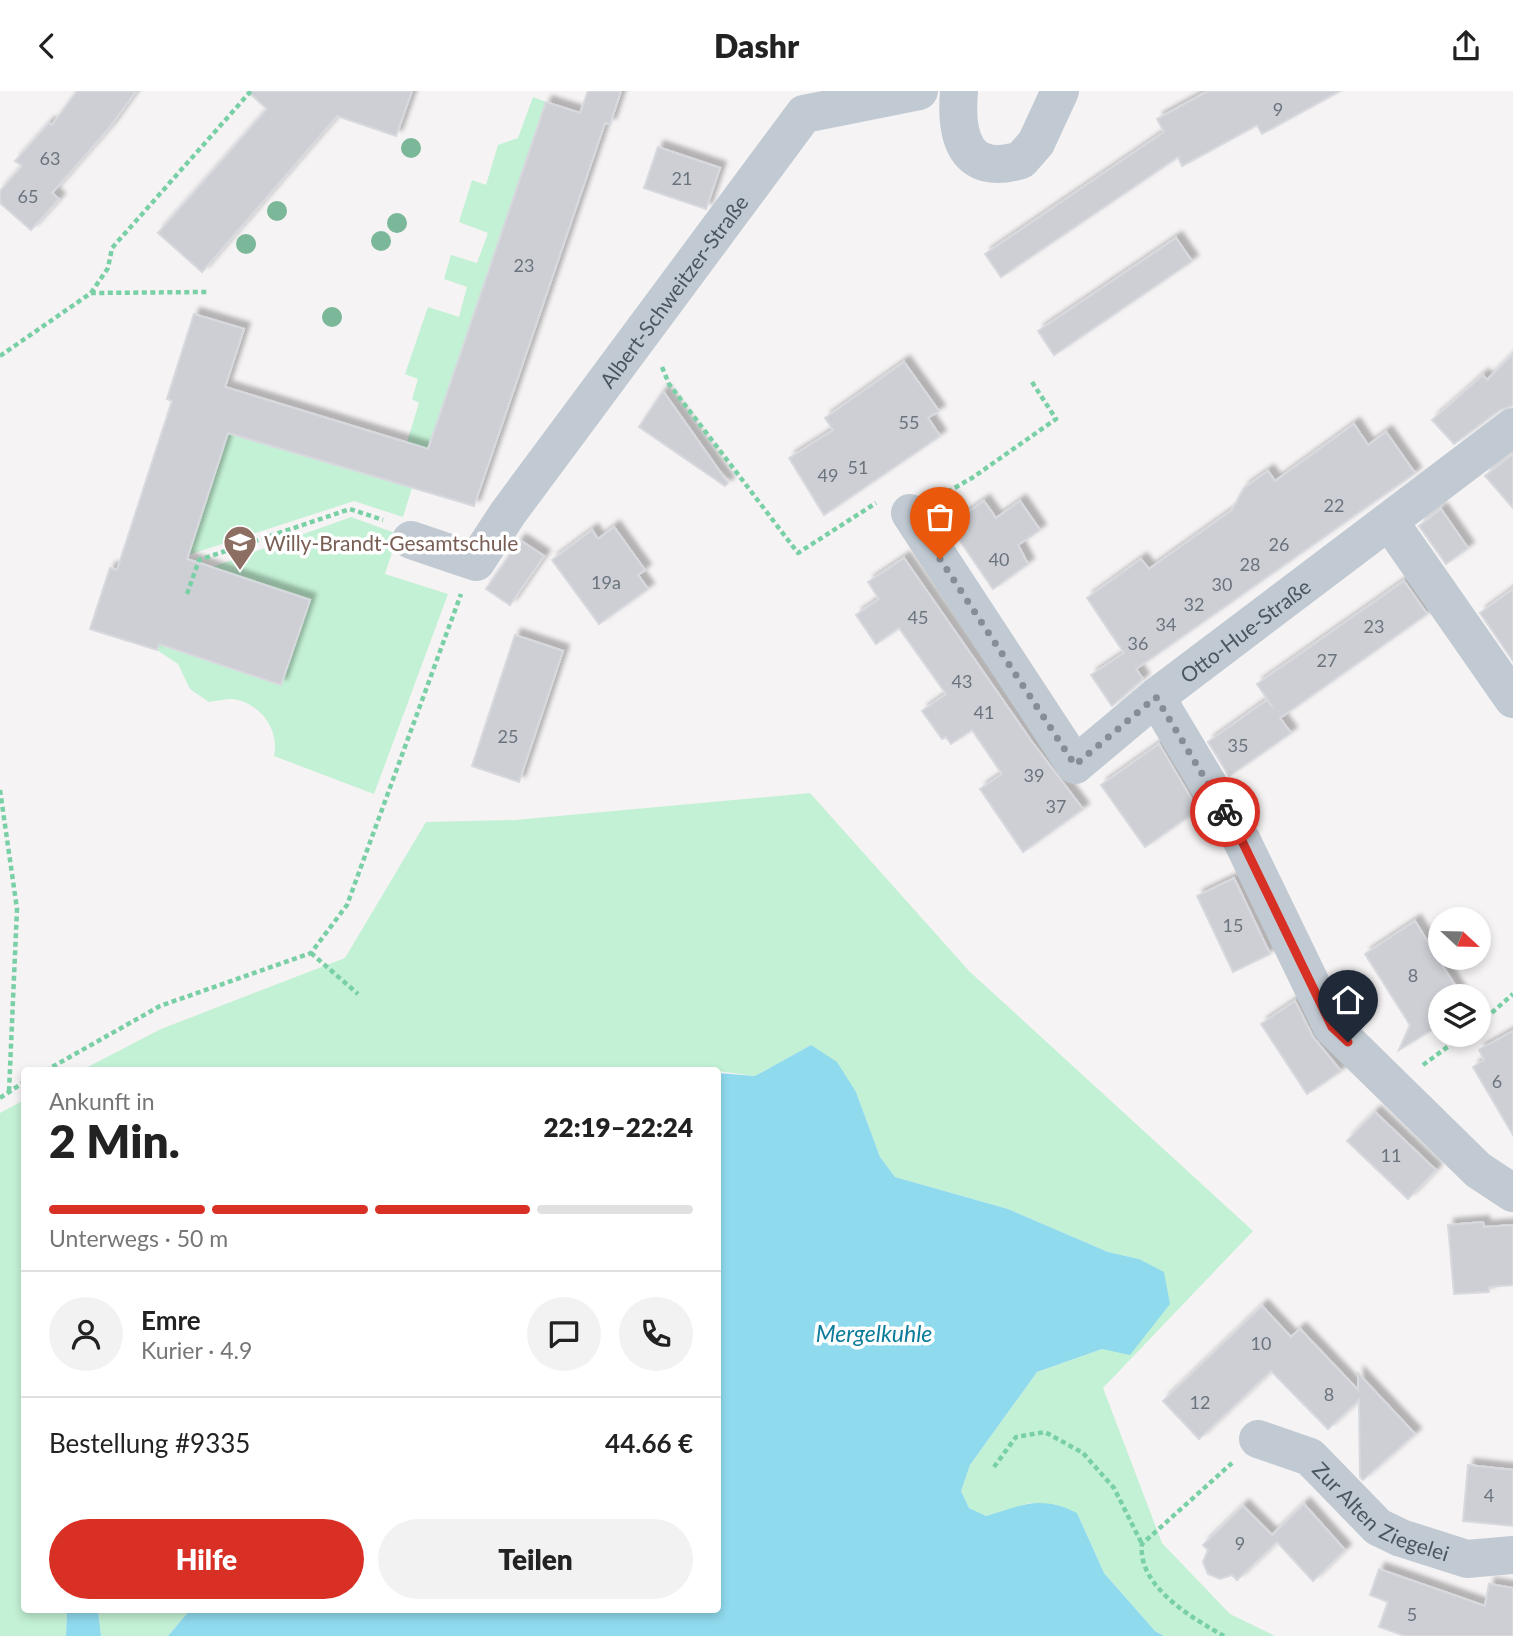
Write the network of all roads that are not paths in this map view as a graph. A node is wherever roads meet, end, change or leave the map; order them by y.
1 (919, 91) edge
2 (959, 91) edge
3 (1060, 91) edge
4 (1513, 427) edge
5 (910, 513) road end
6 (1389, 521) junction
7 (411, 540) road end
8 (1156, 697) junction
9 (1513, 699) edge
10 (1513, 1193) edge
11 (1258, 1439) road end
12 (1513, 1555) edge

1 - 7 street, Albert-Schweitzer-Straße
2 - 3 street
4 - 6 street, Otto-Hue-Straße
5 - 8 street, Otto-Hue-Straße
6 - 8 street, Otto-Hue-Straße
6 - 9 street
8 - 10 street
11 - 12 street, Zur Alten Ziegelei

